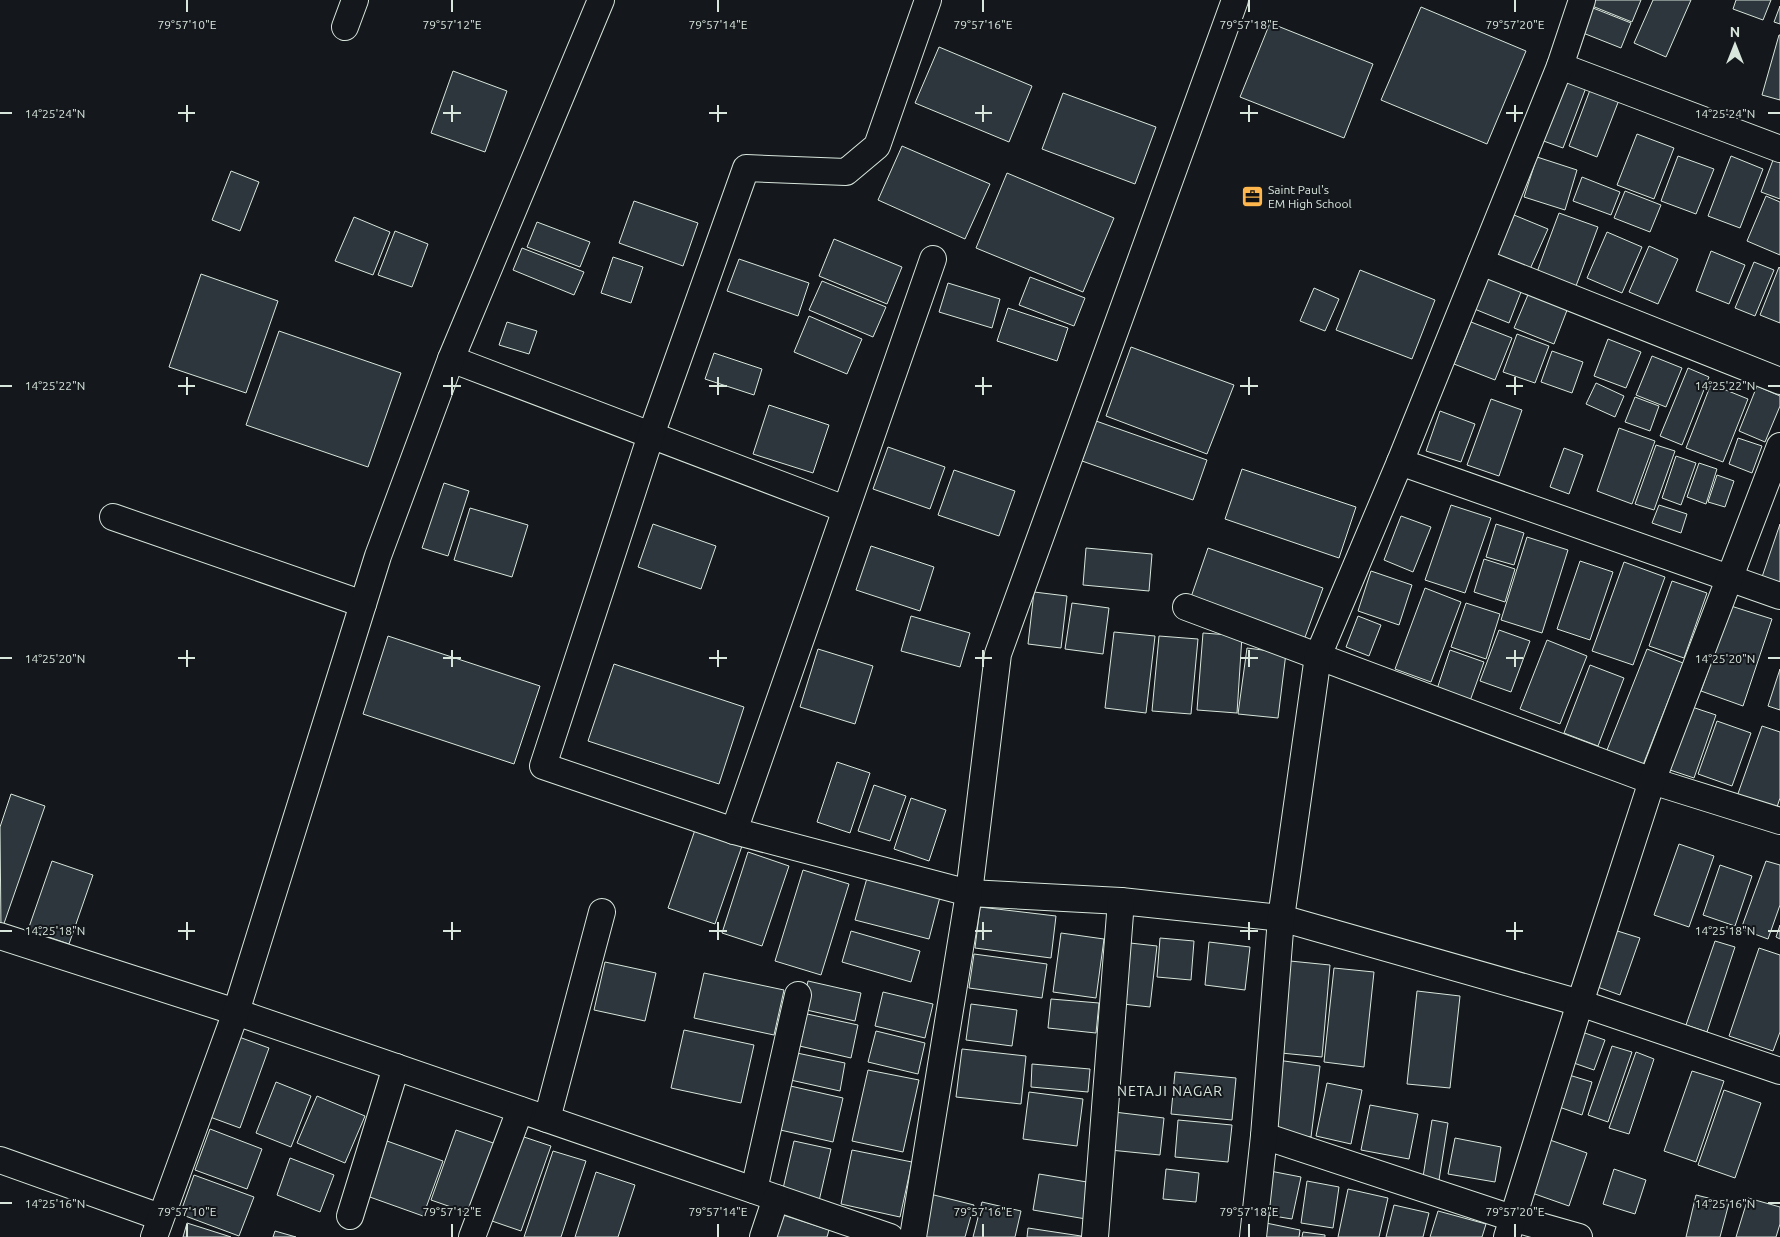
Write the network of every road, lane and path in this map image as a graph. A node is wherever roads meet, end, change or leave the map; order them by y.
1 (355, 0) edge
2 (600, 0) edge
3 (928, 0) edge
4 (1235, 0) edge
5 (1582, 0) edge
6 (345, 27) dead end
7 (1560, 66) junction
8 (1780, 149) edge
9 (934, 259) dead end
10 (1481, 262) junction
11 (451, 359) junction
12 (1780, 381) edge
13 (651, 435) junction
14 (1780, 446) edge
15 (1400, 462) junction
16 (846, 509) junction
17 (113, 517) dead end
18 (1730, 578) junction
19 (1780, 596) edge
20 (363, 604) junction
21 (1186, 607) dead end
22 (1318, 656) junction
23 (1652, 781) junction
24 (1780, 821) edge
25 (734, 831) junction
26 (969, 893) junction
27 (1121, 901) junction
28 (602, 912) dead end
29 (1281, 918) junction
30 (0, 936) edge
31 (798, 995) dead end
32 (1580, 1003) junction
33 (236, 1012) junction
34 (396, 1067) junction
35 (1780, 1071) edge
36 (520, 1110) junction
37 (547, 1119) junction
38 (1264, 1136) junction
39 (0, 1160) edge
40 (765, 1194) junction
41 (350, 1216) dead end
42 (157, 1227) edge
43 (1510, 1228) edge
44 (472, 1237) edge
45 (763, 1237) edge
46 (890, 1237) edge
47 (913, 1237) edge
48 (1095, 1237) edge
49 (1253, 1237) edge
50 (1579, 1237) edge

1 - 6 street
2 - 11 street
3 - 13 street
4 - 26 street
5 - 7 street
7 - 8 street
7 - 10 street
9 - 16 street
10 - 12 street
10 - 15 street
11 - 13 street
11 - 20 street
13 - 16 street
13 - 25 street
14 - 18 street
15 - 18 street
15 - 22 street
16 - 25 street
17 - 20 street
18 - 19 street
18 - 23 street
20 - 33 street
21 - 22 street
22 - 23 street
22 - 29 street
23 - 24 street
23 - 32 street
25 - 26 street
26 - 27 street
26 - 47 street
27 - 29 street
27 - 48 street
28 - 37 street
29 - 32 street
29 - 38 street
30 - 33 street
31 - 40 street
32 - 35 street
32 - 43 street
33 - 34 street
33 - 42 street
34 - 36 street
34 - 41 street
36 - 37 street
36 - 44 street
37 - 40 street
38 - 43 street
38 - 49 street
39 - 42 street
40 - 45 street
40 - 46 street
43 - 50 street

